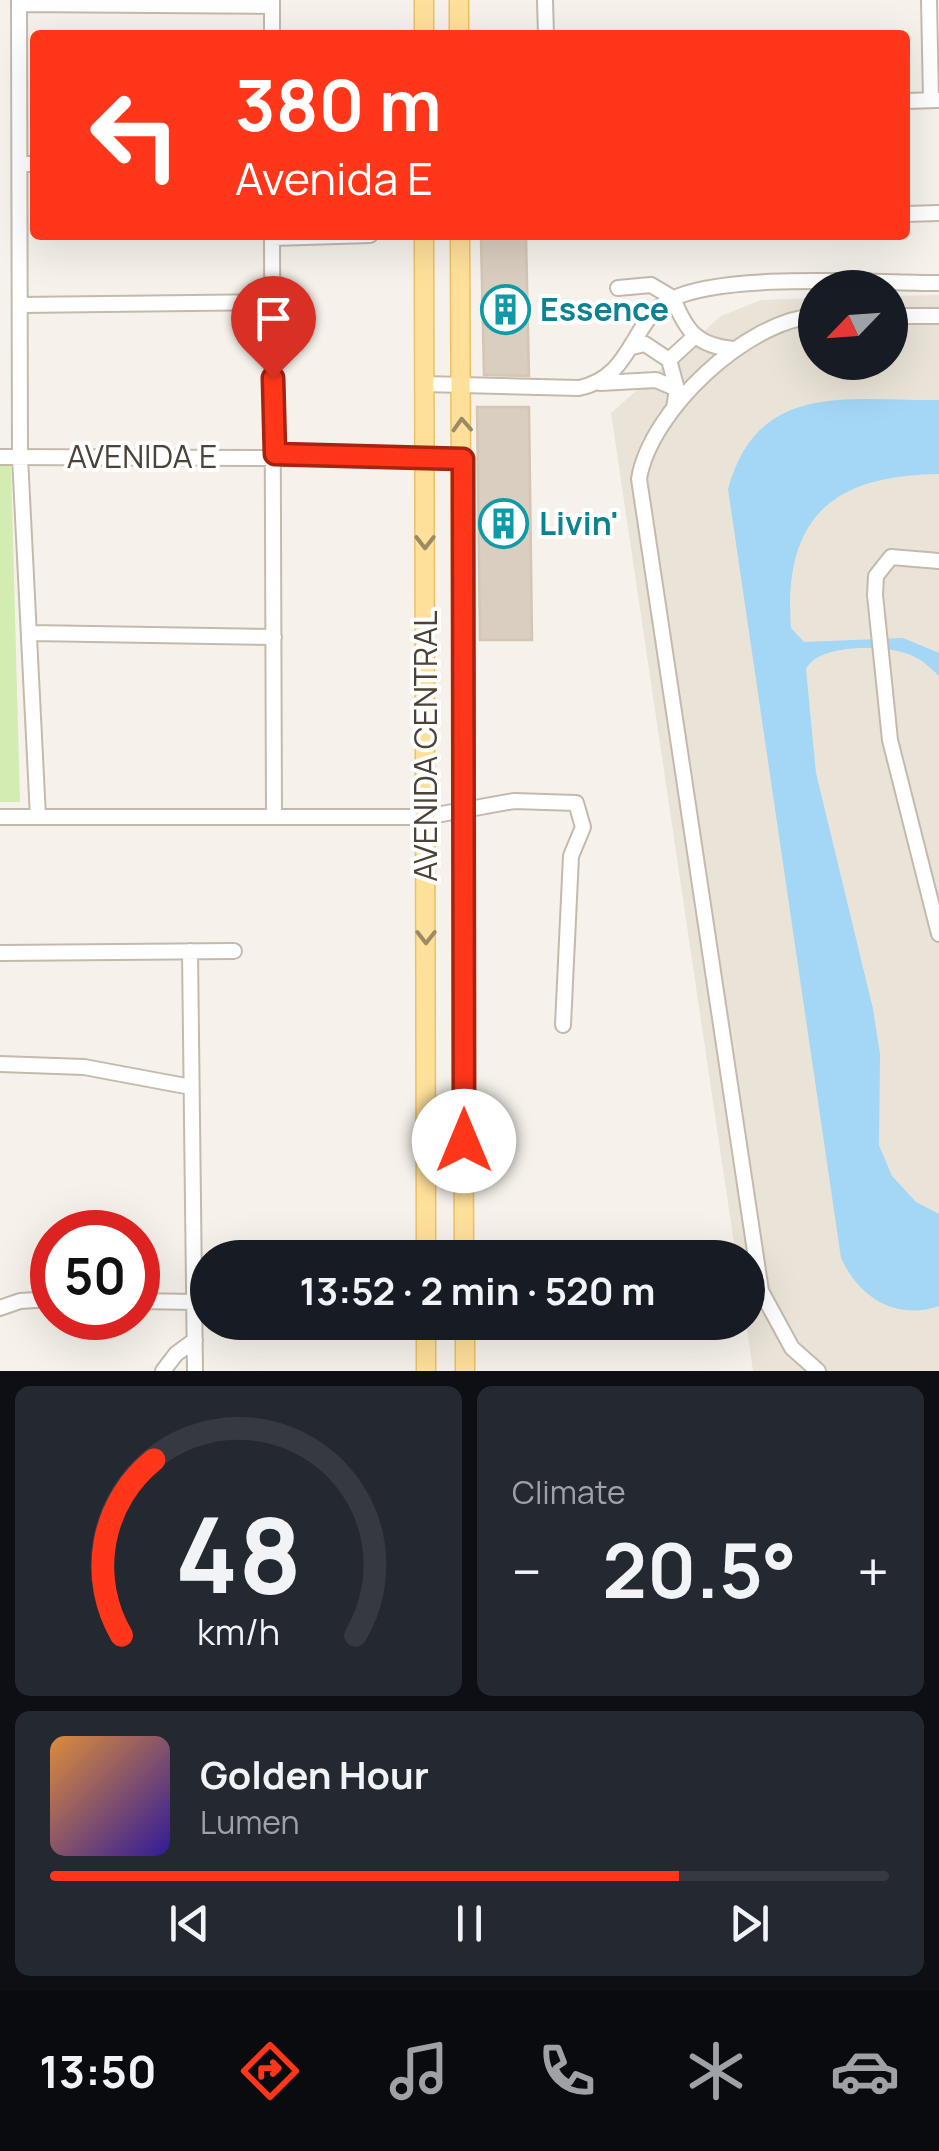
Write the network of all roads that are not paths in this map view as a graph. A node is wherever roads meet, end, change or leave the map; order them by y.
1 (424, 0) edge
2 (459, 0) edge
3 (545, 0) edge
4 (929, 0) edge
5 (19, 2) edge
6 (272, 3) edge
7 (272, 30) edge
8 (424, 30) edge
9 (459, 30) edge
10 (546, 30) edge
11 (935, 100) edge
12 (27, 164) edge
13 (939, 213) edge
14 (910, 214) edge
15 (272, 240) edge
16 (424, 240) edge
17 (460, 240) edge
18 (939, 283) edge
19 (618, 288) dead end
20 (673, 298) junction
21 (272, 302) junction
22 (20, 305) junction
23 (908, 316) edge
24 (939, 316) edge
25 (798, 319) edge
26 (694, 338) junction
27 (632, 346) junction
28 (734, 349) junction
29 (669, 360) junction
30 (600, 383) junction
31 (424, 384) junction
32 (460, 388) junction
33 (677, 389) junction
34 (674, 409) junction
35 (275, 454) junction
36 (0, 456) edge
37 (20, 456) junction
38 (424, 457) junction
39 (463, 459) junction
40 (939, 560) edge
41 (32, 634) junction
42 (274, 637) junction
43 (464, 812) junction
44 (0, 817) edge
45 (38, 817) junction
46 (274, 817) junction
47 (425, 817) junction
48 (939, 879) edge
49 (923, 882) junction
50 (939, 934) edge
51 (190, 951) junction
52 (234, 951) dead end
53 (0, 952) edge
54 (564, 1025) dead end
55 (0, 1064) edge
56 (191, 1087) junction
57 (426, 1176) junction
58 (464, 1177) junction
59 (194, 1240) edge
60 (426, 1240) edge
61 (464, 1240) edge
62 (30, 1300) edge
63 (160, 1301) edge
64 (190, 1302) edge
65 (0, 1308) edge
66 (195, 1340) joint
67 (426, 1340) edge
68 (465, 1340) edge
69 (163, 1371) edge
70 (195, 1371) edge
71 (426, 1371) edge
72 (465, 1371) edge
73 (818, 1371) edge

1 - 8 main road
2 - 9 main road
3 - 10 street
4 - 11 street
5 - 6 street
5 - 12 street
6 - 7 street
12 - 22 street
13 - 14 street
15 - 21 street
16 - 31 main road, AVENIDA CENTRAL
17 - 32 main road, AVENIDA CENTRAL
18 - 20 street
19 - 20 street
20 - 26 street
20 - 27 street
21 - 22 street
21 - 35 street
22 - 37 street
23 - 24 street
25 - 28 street
26 - 28 street
26 - 29 street
27 - 29 street
27 - 30 street
28 - 34 street
29 - 33 street
30 - 32 street
30 - 33 street
31 - 32 street
31 - 38 main road, AVENIDA CENTRAL
39 -> 32 main road, AVENIDA CENTRAL
33 - 34 street
34 - 73 street
35 - 37 street, AVENIDA E
35 - 38 street, AVENIDA E
35 - 42 street
36 - 37 street, AVENIDA E
37 - 41 street
38 - 39 street, AVENIDA E
38 -> 47 main road, AVENIDA CENTRAL
39 - 43 main road, AVENIDA CENTRAL
40 - 49 street
41 - 42 street
41 - 45 street
42 - 46 street
43 - 47 street
43 - 54 street
43 - 58 main road, AVENIDA CENTRAL
44 - 45 street
45 - 46 street
46 - 47 street
47 -> 57 main road, AVENIDA CENTRAL
48 - 49 street
49 - 50 street
51 - 52 street
51 - 53 street
51 - 56 street
55 - 56 street
56 - 59 street
57 - 58 main road
57 - 60 main road, AVENIDA CENTRAL
58 - 61 main road, AVENIDA CENTRAL
62 - 65 street
63 - 64 street
66 - 69 street
66 - 70 street
67 - 71 main road
68 - 72 main road

